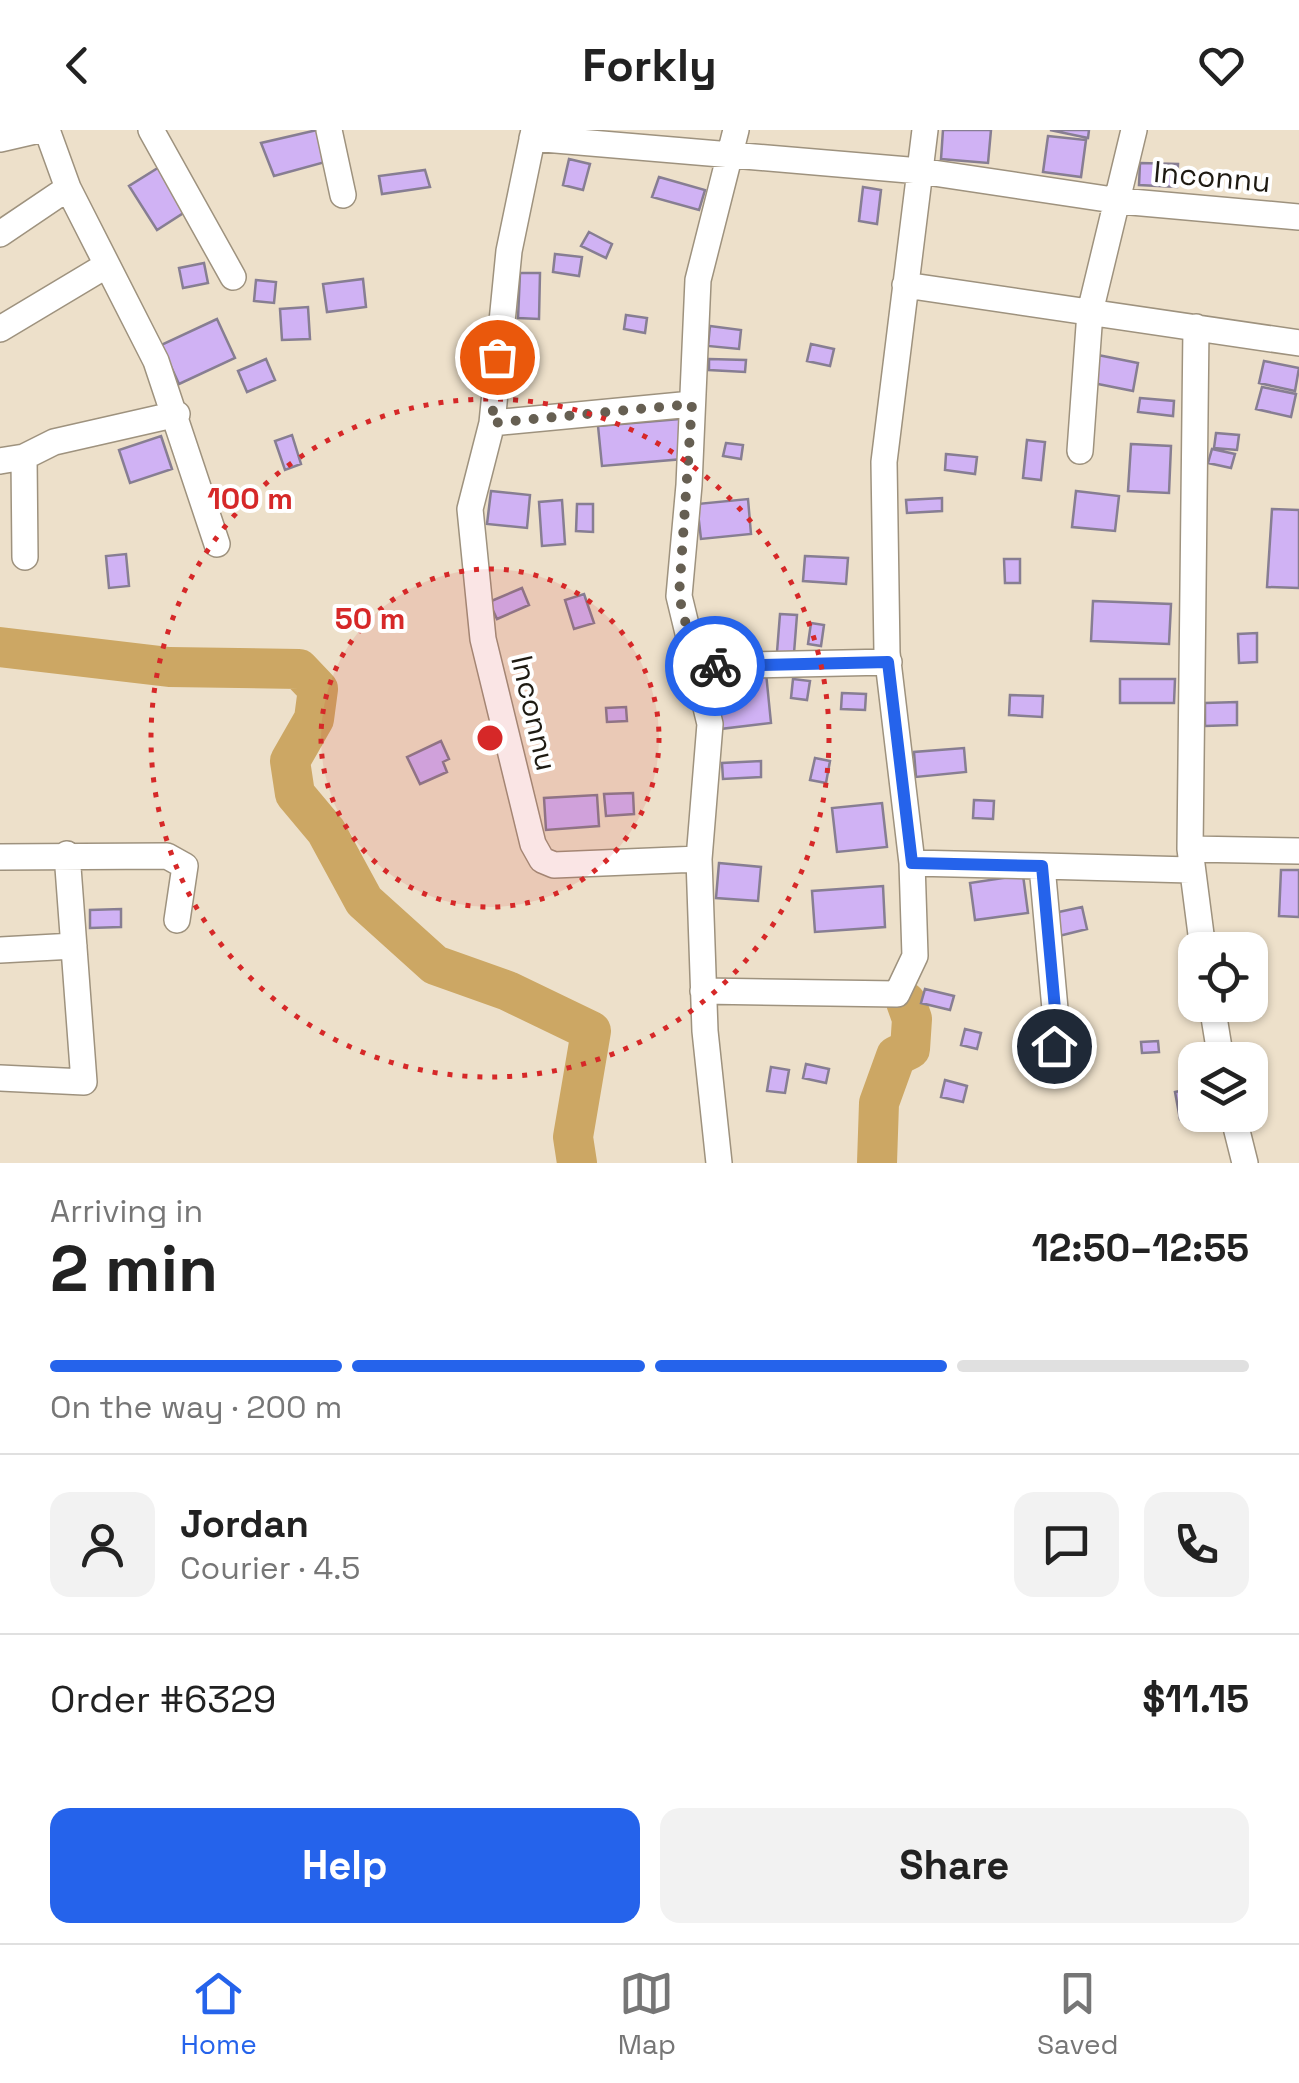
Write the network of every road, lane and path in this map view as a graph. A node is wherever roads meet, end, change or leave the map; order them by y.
1 (39, 130) edge
2 (47, 130) edge
3 (151, 130) edge
4 (329, 130) edge
5 (925, 130) edge
6 (1134, 130) edge
7 (533, 134) edge
8 (0, 139) edge
9 (734, 142) edge
10 (920, 171) junction
11 (68, 188) junction
12 (343, 195) dead end
13 (1120, 202) junction
14 (1299, 217) edge
15 (0, 234) edge
16 (107, 265) junction
17 (233, 277) dead end
18 (905, 284) junction
19 (1090, 312) junction
20 (1196, 328) junction
21 (0, 329) edge
22 (1299, 343) edge
23 (692, 404) junction
24 (177, 414) junction
25 (492, 423) junction
26 (1080, 451) dead end
27 (12, 458) edge
28 (217, 544) dead end
29 (25, 557) dead end
30 (888, 662) junction
31 (696, 666) junction
32 (1299, 851) edge
33 (67, 854) junction
34 (0, 857) edge
35 (699, 858) junction
36 (1190, 860) junction
37 (912, 863) junction
38 (1042, 866) junction
39 (177, 920) dead end
40 (1200, 932) edge
41 (74, 946) junction
42 (0, 950) edge
43 (703, 990) junction
44 (1052, 1073) dead end
45 (0, 1078) edge
46 (1238, 1132) edge
47 (719, 1163) edge
48 (1244, 1163) edge

1 - 8 street
2 - 11 street
3 - 17 street
4 - 12 street
5 - 10 street
6 - 13 street, Inconnu
7 - 9 street, Inconnu
7 - 25 street, Inconnu
9 - 10 street, Inconnu
9 - 23 street
10 - 13 street, Inconnu
10 - 18 street
11 - 15 street
11 - 16 street
13 - 14 street, Inconnu
13 - 19 street, Inconnu
16 - 21 street
16 - 24 street
18 - 19 street
18 - 30 street
19 - 20 street
19 - 26 street, Inconnu
20 - 22 street
20 - 36 street
23 - 25 street
23 - 31 street
24 - 27 street
24 - 28 street
25 - 35 street, Inconnu
27 - 29 street
30 - 31 street
30 - 37 street
31 - 35 street
32 - 36 street
33 - 34 street
33 - 39 street
33 - 41 street
35 - 43 street
36 - 38 street
36 - 40 street
37 - 38 street
37 - 43 street
38 - 44 street
41 - 42 street
41 - 45 street
43 - 47 street
46 - 48 street

